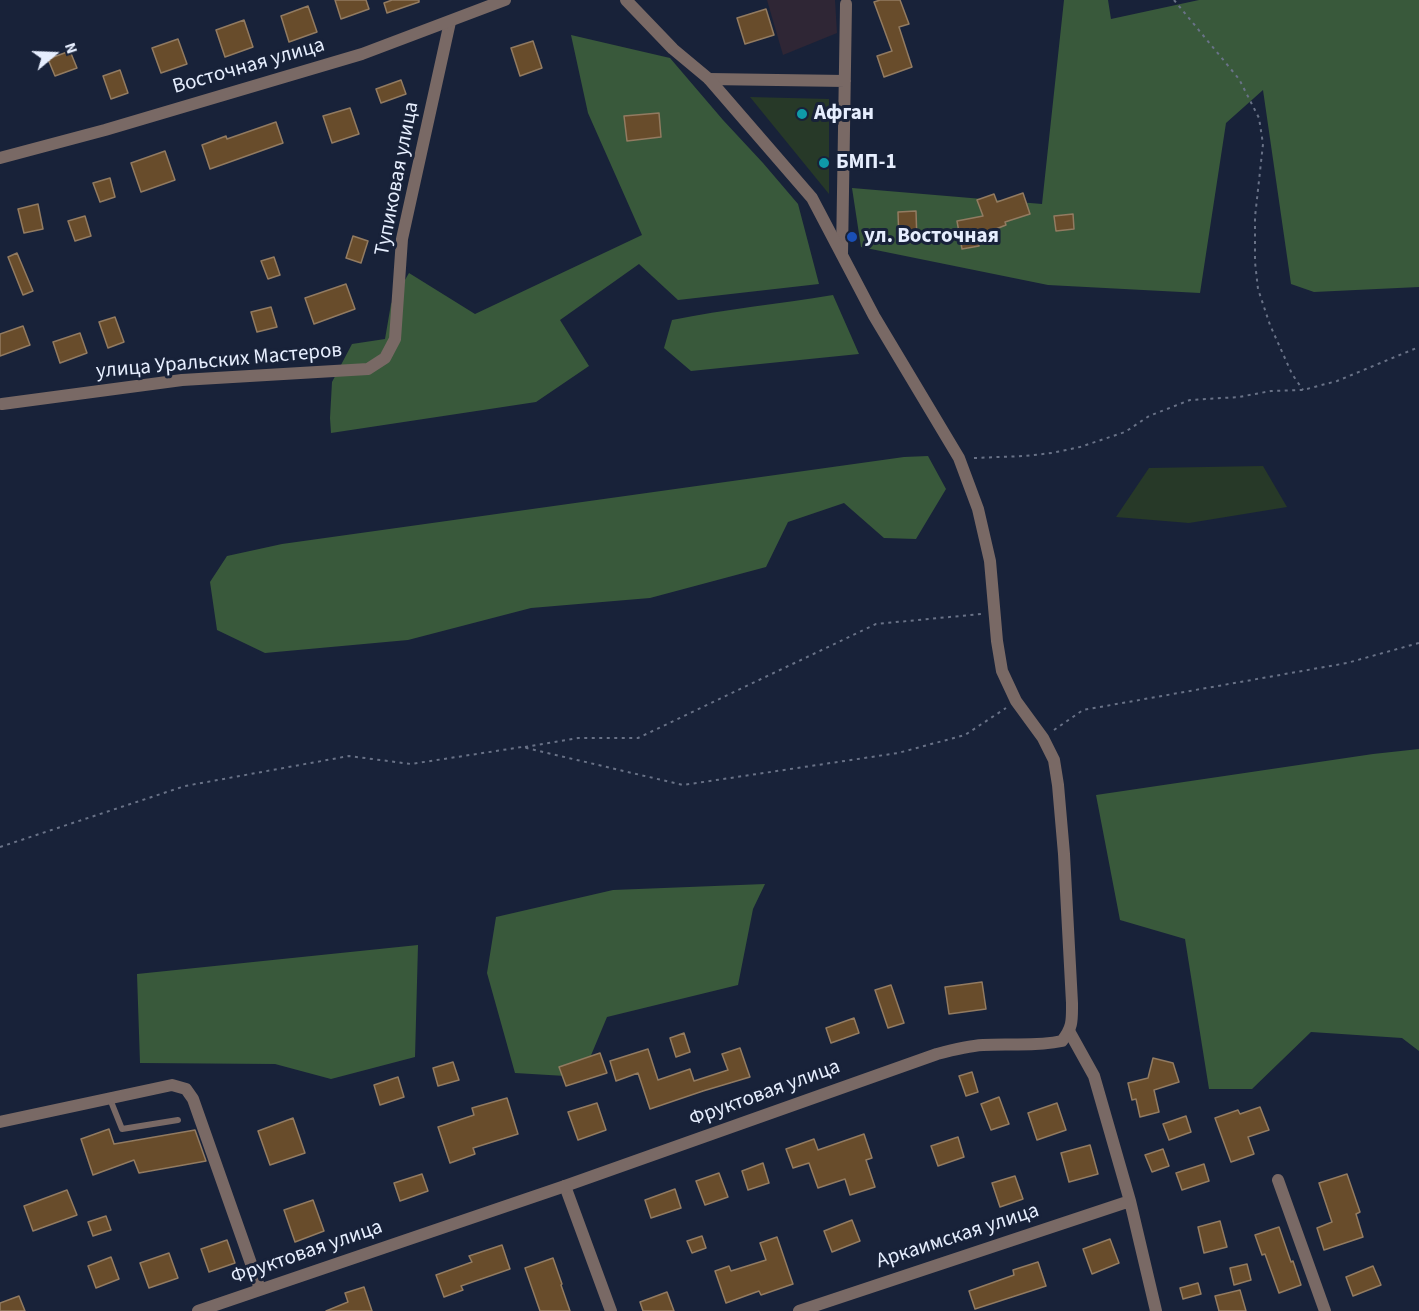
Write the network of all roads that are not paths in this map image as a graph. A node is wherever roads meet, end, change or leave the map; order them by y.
1 (505, 0) edge
2 (626, 0) edge
3 (846, 4) dead end
4 (450, 21) junction
5 (709, 80) junction
6 (845, 81) junction
7 (0, 158) edge
8 (842, 254) junction
9 (368, 369) joint
10 (1, 404) edge
11 (1069, 1031) junction
12 (110, 1099) junction
13 (178, 1120) dead end
14 (0, 1122) edge
15 (1278, 1180) dead end
16 (565, 1186) junction
17 (1130, 1201) junction
18 (260, 1289) junction
19 (215, 1308) edge
20 (198, 1311) edge
21 (611, 1311) edge
22 (799, 1311) edge
23 (1156, 1311) edge
24 (1325, 1311) edge

1 - 4 street, Восточная улица
2 - 5 street
3 - 6 street
4 - 7 street, Восточная улица
4 - 9 street, Тупиковая улица
5 - 6 street
5 - 8 street
6 - 8 street
8 - 11 street
9 - 10 street, улица Уральских Мастеров
11 - 16 street, Фруктовая улица
11 - 17 street
12 - 13 lane
12 - 14 street
12 - 18 street
15 - 24 street
16 - 18 street, Фруктовая улица
16 - 21 street
17 - 22 street, Аркаимская улица
17 - 23 street
18 - 19 street, Фруктовая улица
19 - 20 street, Фруктовая улица

